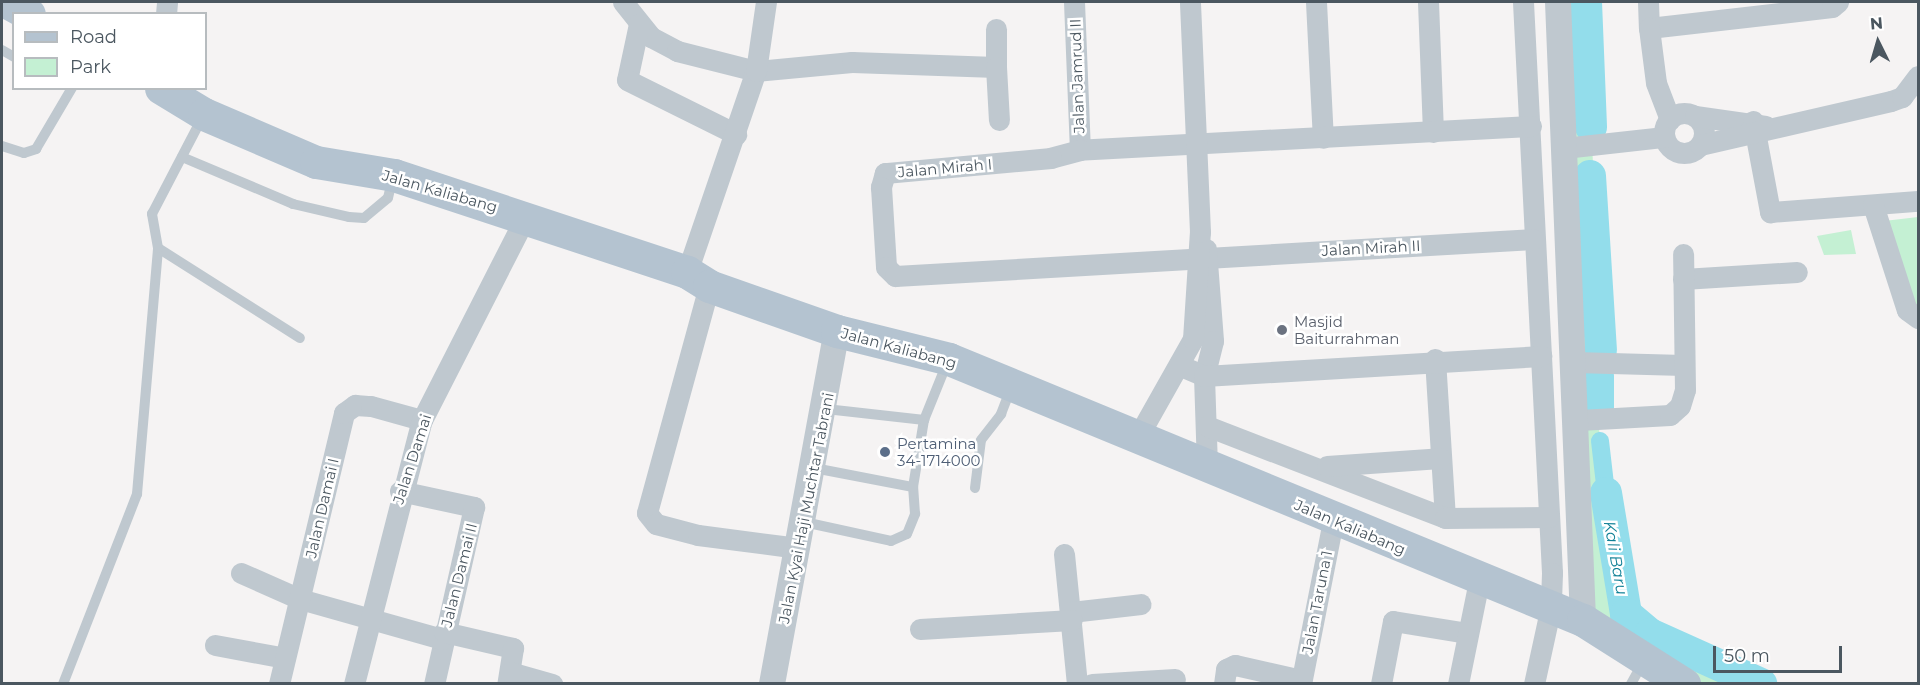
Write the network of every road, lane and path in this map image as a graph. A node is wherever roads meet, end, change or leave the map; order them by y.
1 (8, 2) edge
2 (623, 2) edge
3 (765, 2) edge
4 (1074, 2) edge
5 (1190, 2) edge
6 (1316, 2) edge
7 (1428, 2) edge
8 (1523, 2) edge
9 (1558, 2) edge
10 (1648, 2) edge
11 (1838, 2) edge
12 (1756, 8) edge
13 (26, 12) edge
14 (639, 24) junction
15 (1649, 28) junction
16 (996, 29) dead end
17 (996, 67) junction
18 (756, 71) junction
19 (1918, 76) edge
20 (71, 90) edge
21 (164, 90) edge
22 (204, 114) junction
23 (1695, 116) junction
24 (999, 120) dead end
25 (1530, 126) junction
26 (1667, 128) junction
27 (1760, 129) junction
28 (1433, 132) junction
29 (736, 134) junction
30 (1323, 138) junction
31 (1198, 145) junction
32 (1700, 145) junction
33 (2, 146) edge
34 (1571, 147) junction
35 (1080, 150) junction
36 (182, 157) junction
37 (394, 175) junction
38 (1918, 201) edge
39 (1873, 205) junction
40 (526, 216) junction
41 (1533, 239) junction
42 (158, 248) junction
43 (1683, 254) dead end
44 (1202, 257) junction
45 (1797, 272) dead end
46 (698, 279) junction
47 (1683, 279) junction
48 (1918, 318) edge
49 (837, 332) junction
50 (300, 338) dead end
51 (1541, 356) junction
52 (949, 359) junction
53 (1435, 359) junction
54 (1577, 362) junction
55 (1683, 365) junction
56 (1181, 366) junction
57 (1204, 375) junction
58 (1011, 388) junction
59 (826, 409) junction
60 (1593, 419) junction
61 (422, 420) junction
62 (924, 420) junction
63 (1207, 426) junction
64 (1136, 440) junction
65 (1440, 458) junction
66 (1207, 465) junction
67 (1320, 466) junction
68 (814, 468) junction
69 (913, 487) junction
70 (975, 488) dead end
71 (400, 491) junction
72 (1549, 517) junction
73 (1445, 518) junction
74 (1333, 521) junction
75 (804, 522) junction
76 (798, 549) junction
77 (1064, 554) dead end
78 (241, 573) dead end
79 (1479, 581) junction
80 (300, 599) junction
81 (1141, 604) dead end
82 (1550, 610) junction
83 (1072, 616) junction
84 (370, 619) junction
85 (1584, 620) junction
86 (920, 629) dead end
87 (1468, 633) junction
88 (443, 635) junction
89 (215, 645) dead end
90 (285, 658) junction
91 (1638, 670) edge
92 (508, 678) edge
93 (1175, 679) dead end
94 (1301, 682) edge
95 (63, 684) edge
96 (279, 684) edge
97 (354, 684) edge
98 (434, 684) edge
99 (552, 684) edge
100 (772, 684) edge
101 (1077, 684) edge
102 (1092, 684) edge
103 (1224, 684) edge
104 (1381, 684) edge
105 (1458, 684) edge
106 (1534, 684) edge
107 (1684, 684) edge

1 - 13 main road
2 - 14 street
3 - 18 street
4 - 35 street, Jalan Jamrud II
5 - 31 street
6 - 30 street
7 - 28 street
8 - 25 street
9 - 34 street
10 - 15 street
11 - 12 street
12 - 15 street
14 - 18 street
14 - 29 street
15 - 26 street
16 - 17 street
17 - 18 street
17 - 24 street
18 - 29 street
19 - 27 street
20 - 33 lane
21 - 22 main road, Jalan Kaliabang
22 - 36 lane
22 - 37 main road, Jalan Kaliabang
23 - 26 street
23 - 27 street
23 - 32 street
25 - 28 street, Jalan Mirah I
25 - 41 street
26 - 32 street
26 - 34 street
27 - 32 street
27 - 39 street
28 - 30 street, Jalan Mirah I
29 - 46 street
30 - 31 street, Jalan Mirah I
31 - 35 street, Jalan Mirah I
31 - 44 street
34 - 54 street
35 - 44 street, Jalan Mirah I
36 - 37 lane
36 - 42 lane
37 - 40 main road, Jalan Kaliabang
38 - 39 street
39 - 48 street
40 - 46 main road, Jalan Kaliabang
40 - 61 street, Jalan Damai
41 - 44 street, Jalan Mirah II
41 - 51 street
42 - 50 lane
42 - 95 lane
43 - 47 street
44 - 56 street
44 - 57 street
45 - 47 street
46 - 49 main road, Jalan Kaliabang
46 - 76 street
47 - 55 street
49 - 52 main road, Jalan Kaliabang
49 - 59 street, Jalan Kyai Haji Muchtar Tabrani
51 - 53 street
51 - 72 street
52 - 58 main road, Jalan Kaliabang
52 - 62 lane
53 - 57 street
53 - 65 street
54 - 55 street
54 - 60 street
55 - 60 street
56 - 57 street
56 - 64 street
57 - 63 street
58 - 64 main road, Jalan Kaliabang
58 - 70 lane
59 - 62 lane
59 - 68 street, Jalan Kyai Haji Muchtar Tabrani
60 - 85 street
61 - 71 street, Jalan Damai
61 - 80 street, Jalan Damai I
62 - 69 lane
63 - 66 street
63 - 67 street
64 - 66 main road, Jalan Kaliabang
65 - 67 street
65 - 73 street
66 - 74 main road, Jalan Kaliabang
67 - 73 street
68 - 69 lane
68 - 75 street, Jalan Kyai Haji Muchtar Tabrani
69 - 75 lane
71 - 84 street, Jalan Damai
71 - 88 street, Jalan Damai II
72 - 73 street
72 - 82 street
74 - 79 main road, Jalan Kaliabang
74 - 94 street, Jalan Taruna 1
75 - 76 street, Jalan Kyai Haji Muchtar Tabrani
76 - 100 street, Jalan Kyai Haji Muchtar Tabrani
77 - 83 street
78 - 80 street
79 - 82 main road, Jalan Kaliabang
79 - 87 street
80 - 84 street
80 - 90 street, Jalan Damai I
81 - 83 street
82 - 85 main road, Jalan Kaliabang
82 - 106 street
83 - 86 street
83 - 101 street
84 - 88 street
84 - 97 street, Jalan Damai
85 - 91 main road, Jalan Kaliabang
87 - 104 street
87 - 105 street
88 - 92 street
88 - 98 street, Jalan Damai II
89 - 90 street
90 - 96 street, Jalan Damai I
91 - 107 main road, Jalan Kaliabang
92 - 99 street
93 - 102 street
94 - 103 street

